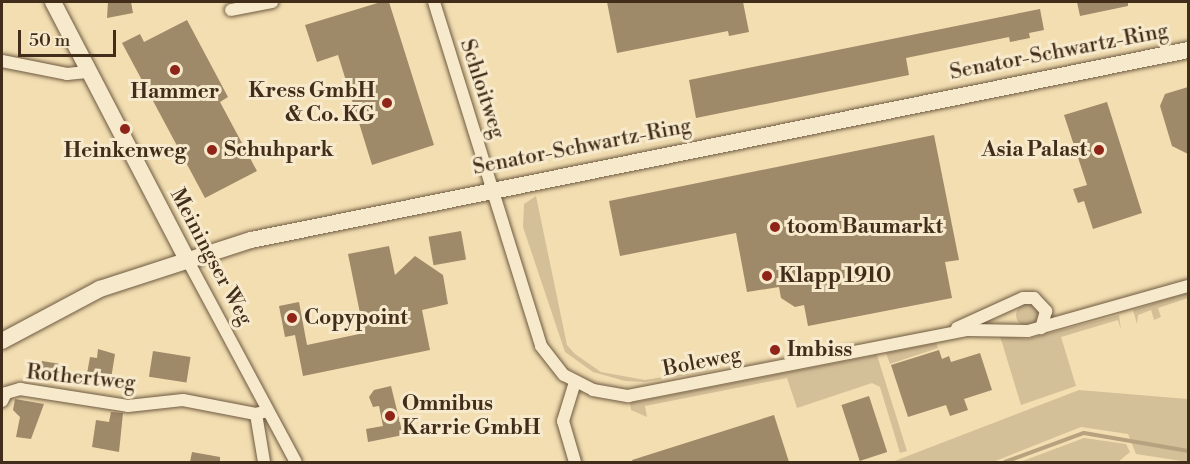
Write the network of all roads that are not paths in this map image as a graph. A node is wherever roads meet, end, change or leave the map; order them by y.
1 (53, 2) edge
2 (272, 2) edge
3 (434, 2) edge
4 (231, 10) dead end
5 (1188, 50) edge
6 (2, 62) edge
7 (87, 72) junction
8 (494, 188) junction
9 (187, 259) junction
10 (1188, 286) edge
11 (1041, 328) junction
12 (945, 334) junction
13 (2, 341) edge
14 (575, 382) junction
15 (2, 401) edge
16 (262, 413) junction
17 (264, 462) edge
18 (296, 462) edge
19 (575, 462) edge

1 - 7 main road, Meiningser Weg
2 - 4 street
3 - 8 street, Schloitweg
5 - 8 main road, Senator-Schwartz-Ring
6 - 7 street
7 - 9 main road, Meiningser Weg
8 - 9 main road, Senator-Schwartz-Ring
8 - 14 street, Boleweg
9 - 13 main road, Senator-Schwartz-Ring
9 - 16 street, Meiningser Weg
10 - 11 street, Boleweg
11 - 12 street, Boleweg
11 - 12 street, Boleweg
12 - 14 street, Boleweg
14 - 19 street
15 - 16 street, Rothertweg
16 - 17 street, Meiningser Weg
16 - 18 street, Meiningser Weg

